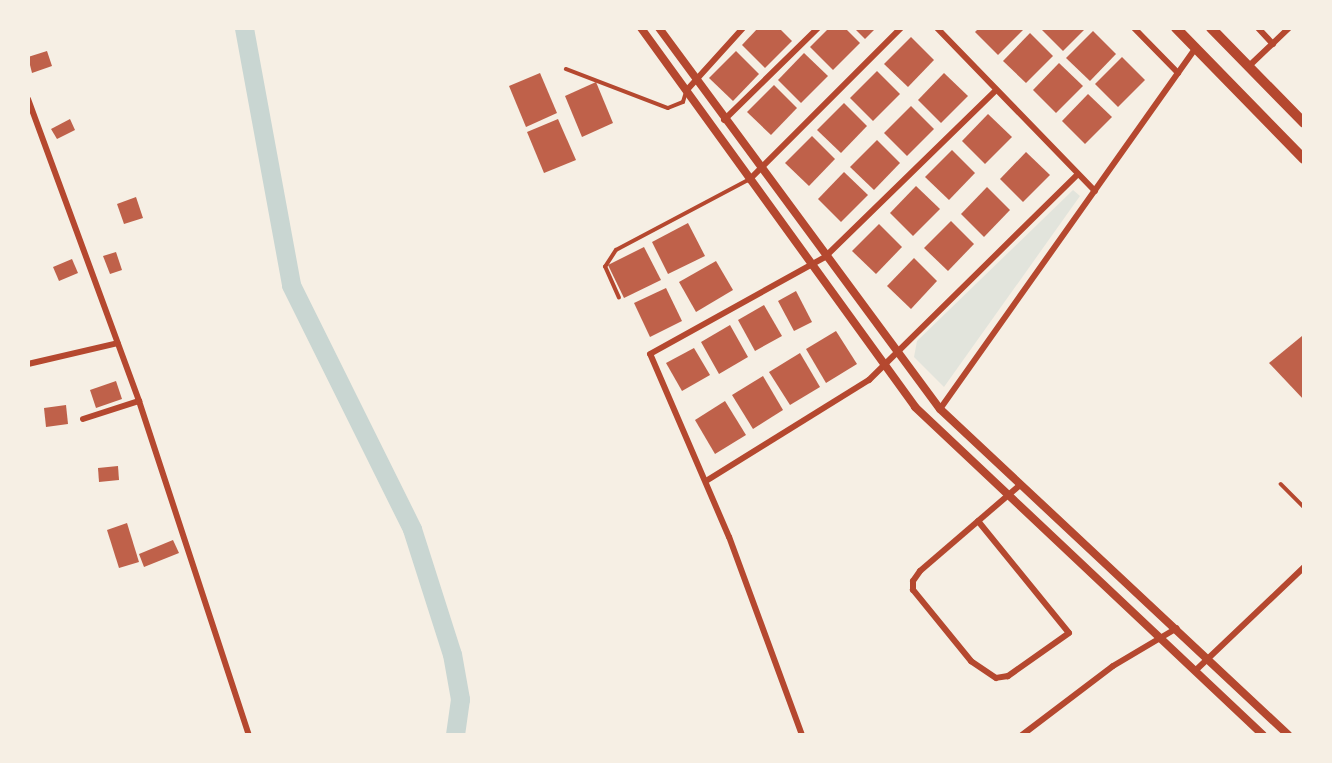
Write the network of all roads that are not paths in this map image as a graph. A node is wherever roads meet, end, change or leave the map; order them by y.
1 (641, 28) edge
2 (659, 28) edge
3 (743, 28) edge
4 (818, 28) edge
5 (901, 28) edge
6 (937, 28) edge
7 (1134, 28) edge
8 (1177, 28) edge
9 (1211, 28) edge
10 (1258, 28) edge
11 (1289, 28) edge
12 (1273, 44) junction
13 (1196, 48) junction
14 (1248, 67) junction
15 (566, 69) dead end
16 (1178, 73) junction
17 (694, 77) junction
18 (996, 90) junction
19 (686, 92) junction
20 (28, 99) edge
21 (724, 120) junction
22 (1304, 123) edge
23 (1304, 159) edge
24 (759, 169) junction
25 (1078, 174) junction
26 (748, 180) junction
27 (1095, 191) junction
28 (825, 257) junction
29 (811, 265) junction
30 (619, 298) dead end
31 (118, 343) junction
32 (898, 354) junction
33 (28, 364) edge
34 (883, 368) junction
35 (139, 401) junction
36 (940, 409) junction
37 (83, 419) dead end
38 (706, 481) junction
39 (1281, 484) dead end
40 (1020, 485) junction
41 (1006, 498) junction
42 (1304, 507) edge
43 (978, 521) junction
44 (1304, 567) edge
45 (1177, 628) junction
46 (1163, 641) junction
47 (1209, 658) junction
48 (1196, 670) junction
49 (249, 735) edge
50 (802, 735) edge
51 (1022, 735) edge
52 (1263, 735) edge
53 (1288, 735) edge

1 - 19 street
2 - 17 street
3 - 17 street
4 - 21 street
5 - 24 street
6 - 18 street
7 - 16 street
8 - 13 highway
9 - 14 highway
10 - 12 street
11 - 12 street
12 - 14 street
13 - 16 street
13 - 23 highway
14 - 22 highway
15 - 19 lane
16 - 27 street
17 - 19 street
17 - 21 street
18 - 25 street
18 - 28 street
19 - 26 street
20 - 31 street
21 - 24 street
24 - 26 street
24 - 28 street
25 - 27 street
25 - 32 street
26 - 29 street
26 - 30 lane
27 - 36 street
28 - 29 street
28 - 32 street
29 - 34 street
29 - 38 street
31 - 33 street
31 - 35 street
32 - 34 street
32 - 36 street
34 - 38 street
34 - 41 street
35 - 37 street
35 - 49 street
36 - 40 street
38 - 50 street
39 - 42 lane
40 - 41 street
40 - 45 street
41 - 43 street
41 - 46 street
43 - 43 street
44 - 47 street
45 - 46 street
45 - 47 street
46 - 48 street
46 - 51 street
47 - 48 street
47 - 53 street
48 - 52 street

